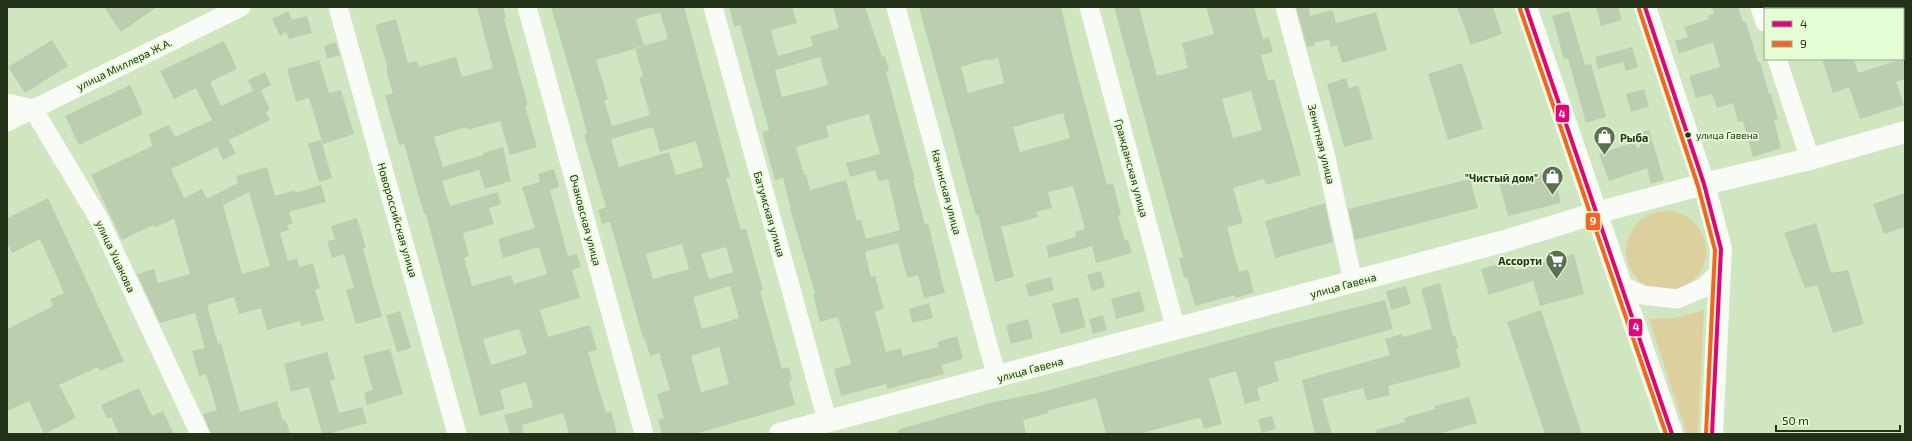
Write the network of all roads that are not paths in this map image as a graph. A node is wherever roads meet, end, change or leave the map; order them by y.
1 (240, 7) edge
2 (338, 7) edge
3 (527, 7) edge
4 (713, 7) edge
5 (896, 7) edge
6 (1089, 7) edge
7 (1285, 7) edge
8 (1526, 7) edge
9 (1645, 7) edge
10 (1760, 7) edge
11 (1764, 19) edge
12 (1777, 60) edge
13 (7, 103) edge
14 (33, 109) junction
15 (7, 122) edge
16 (1905, 132) edge
17 (1810, 159) junction
18 (1704, 184) junction
19 (1596, 213) junction
20 (1721, 271) junction
21 (1353, 282) junction
22 (1622, 286) junction
23 (1176, 330) junction
24 (997, 378) junction
25 (827, 420) junction
26 (200, 434) edge
27 (458, 434) edge
28 (644, 434) edge
29 (780, 434) edge
30 (1672, 434) edge
31 (1712, 434) edge

1 - 14 street, улица Миллера Ж.А.
2 - 27 street, Новороссийская улица
3 - 28 street, Очаковская улица
4 - 25 street, Батумская улица
5 - 24 street, Качинская улица
6 - 23 street, Гражданская улица
7 - 21 street, Зенитная улица
8 - 19 street
9 - 18 street
10 - 11 street
12 - 17 street
13 - 14 street
14 - 15 street, улица Миллера Ж.А.
14 - 26 street, улица Ушакова
16 - 17 street, улица Гавена
17 - 18 street, улица Гавена
18 - 19 street, улица Гавена
18 - 20 street
19 - 21 street, улица Гавена
19 - 22 street
20 - 22 street
20 - 31 street
21 - 23 street, улица Гавена
22 - 30 street
23 - 24 street, улица Гавена
24 - 25 street, улица Гавена
25 - 29 street, улица Гавена

